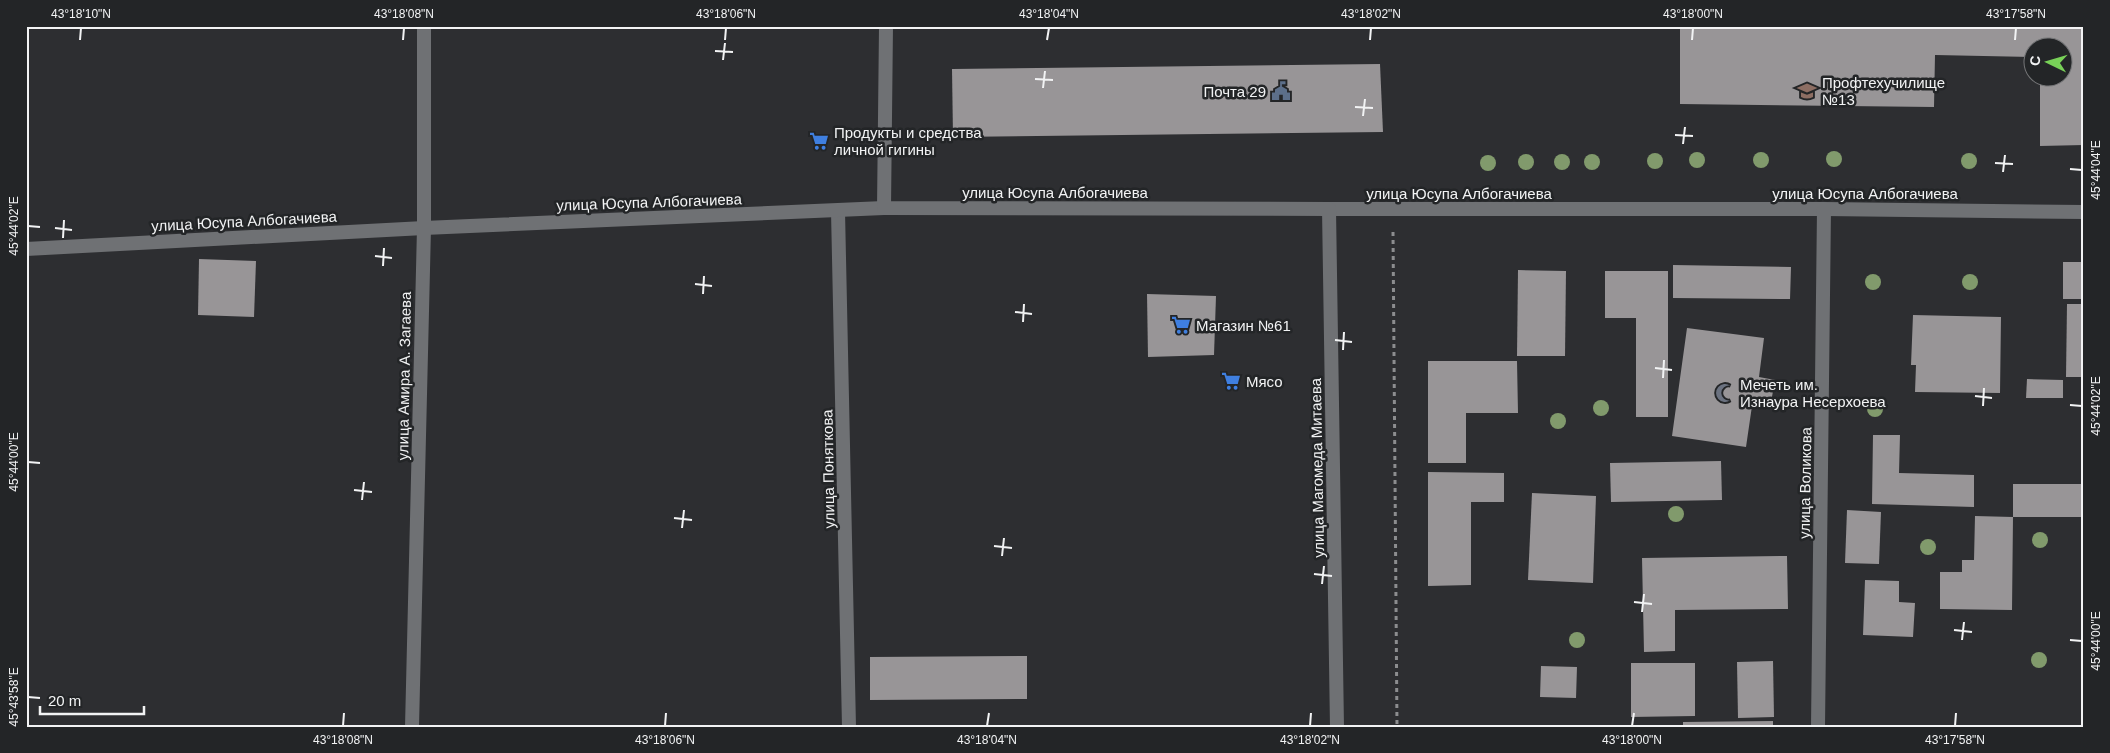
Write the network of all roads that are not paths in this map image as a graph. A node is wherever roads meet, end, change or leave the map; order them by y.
1 (424, 26) edge
2 (886, 26) edge
3 (884, 208) junction
4 (1329, 209) junction
5 (1824, 209) junction
6 (838, 211) junction
7 (2084, 212) edge
8 (424, 228) junction
9 (26, 249) edge
10 (412, 727) edge
11 (850, 727) edge
12 (1337, 727) edge
13 (1818, 727) edge

1 - 8 street, улица Амира А. Загаева
2 - 3 street
3 - 4 street, улица Юсупа Албогачиева
3 - 6 street, улица Юсупа Албогачиева
4 - 5 street, улица Юсупа Албогачиева
4 - 12 street, улица Магомеда Митаева
5 - 7 street, улица Юсупа Албогачиева
5 - 13 street, улица Воликова
6 - 8 street, улица Юсупа Албогачиева
6 - 11 street, улица Поняткова
8 - 9 street, улица Юсупа Албогачиева
8 - 10 street, улица Амира А. Загаева

